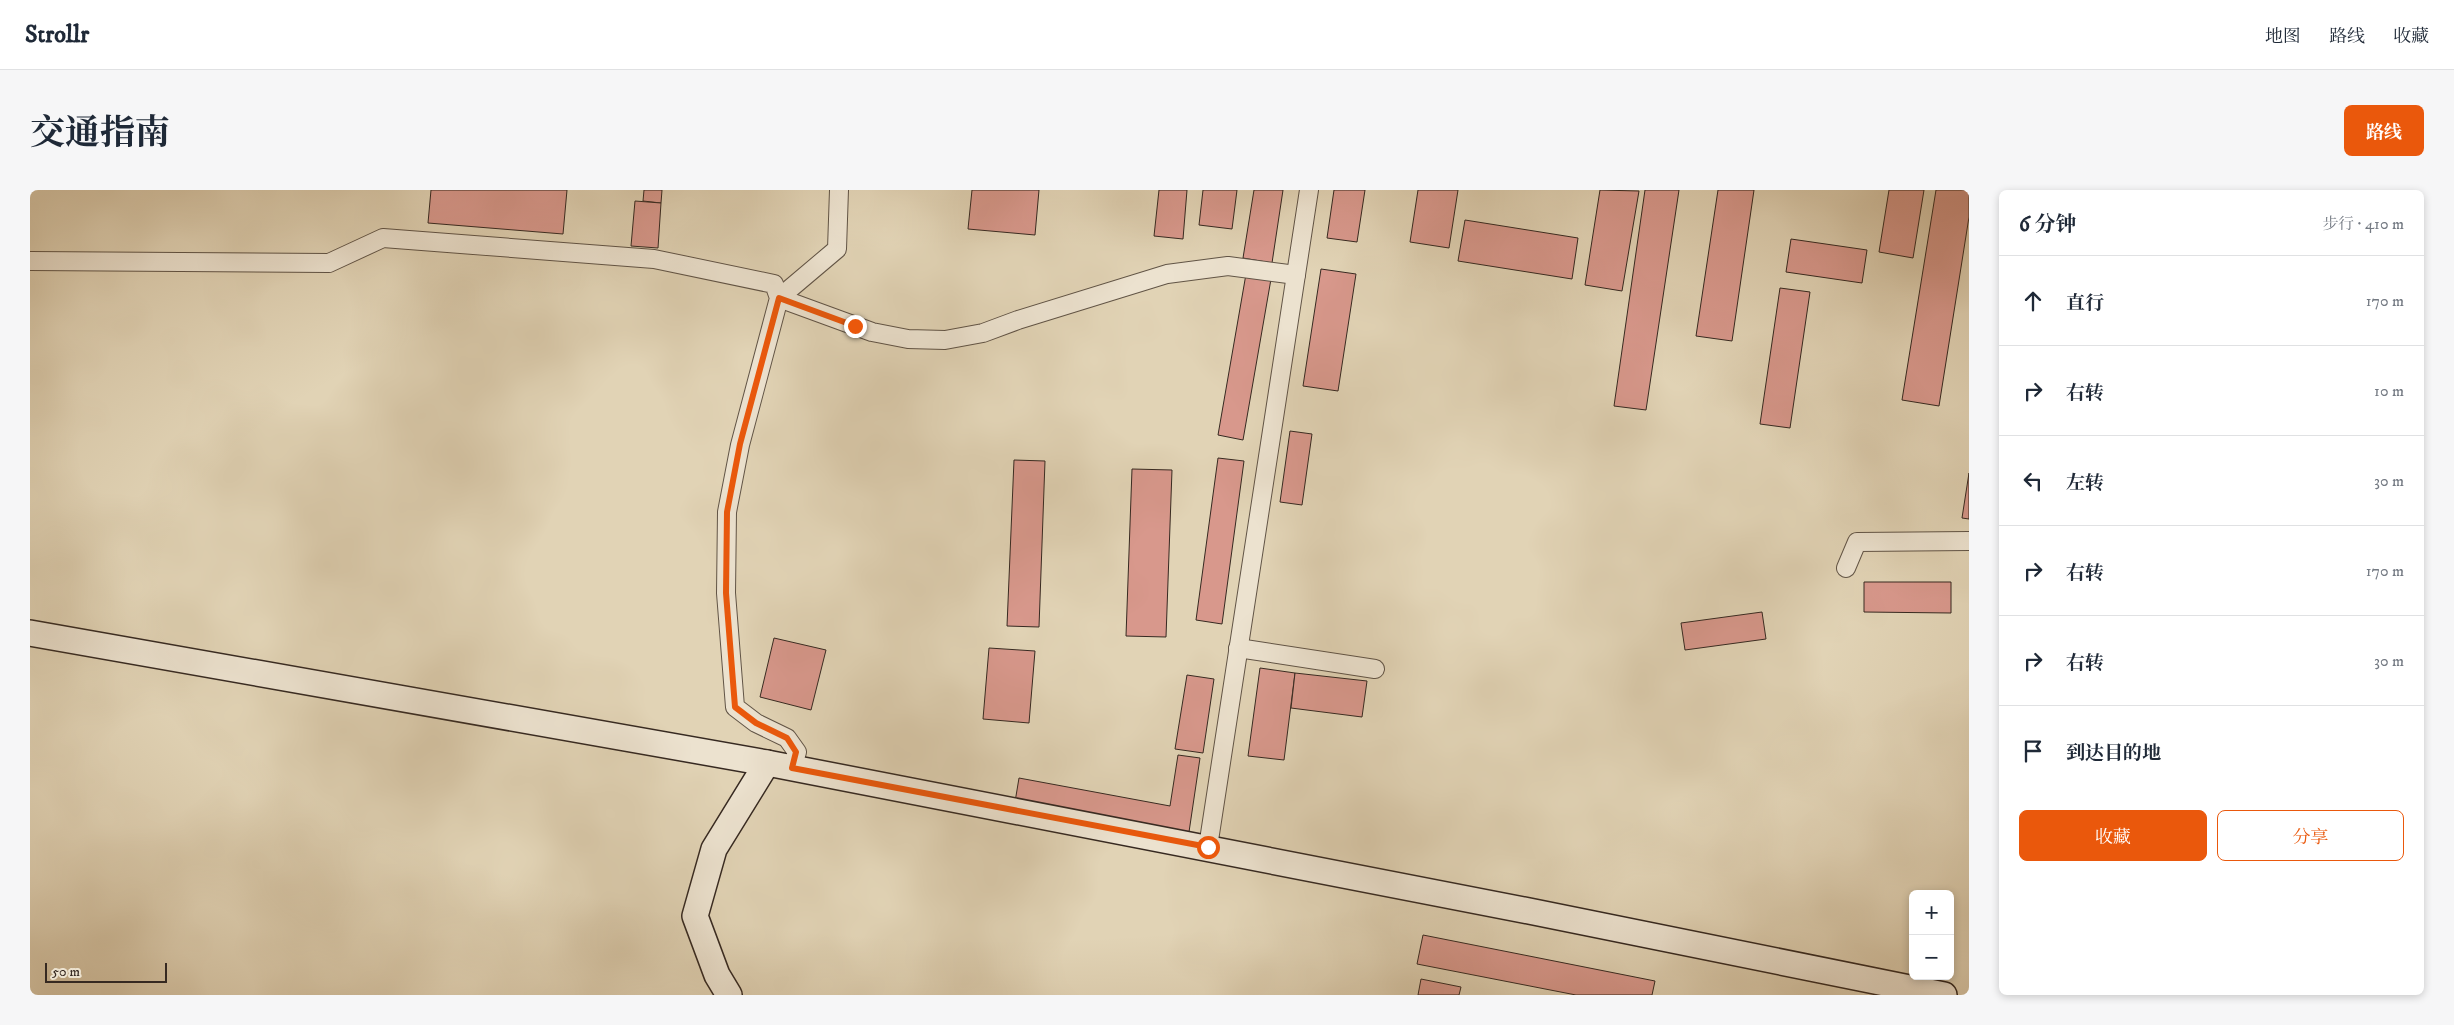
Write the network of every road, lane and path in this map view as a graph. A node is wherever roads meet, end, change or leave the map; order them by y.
1 (839, 190) edge
2 (1309, 190) edge
3 (30, 260) edge
4 (1296, 275) junction
5 (779, 298) junction
6 (1969, 541) edge
7 (1846, 568) dead end
8 (30, 633) edge
9 (1238, 648) junction
10 (1375, 669) dead end
11 (767, 763) junction
12 (792, 768) junction
13 (1208, 847) junction
14 (729, 995) edge
15 (1944, 995) edge

1 - 5 street
2 - 4 street
3 - 5 street
4 - 5 street
4 - 9 street
5 - 12 street
6 - 7 street
8 - 11 street
9 - 10 street
9 - 13 street
11 - 12 street
11 - 14 street
12 - 13 street
13 - 15 street

